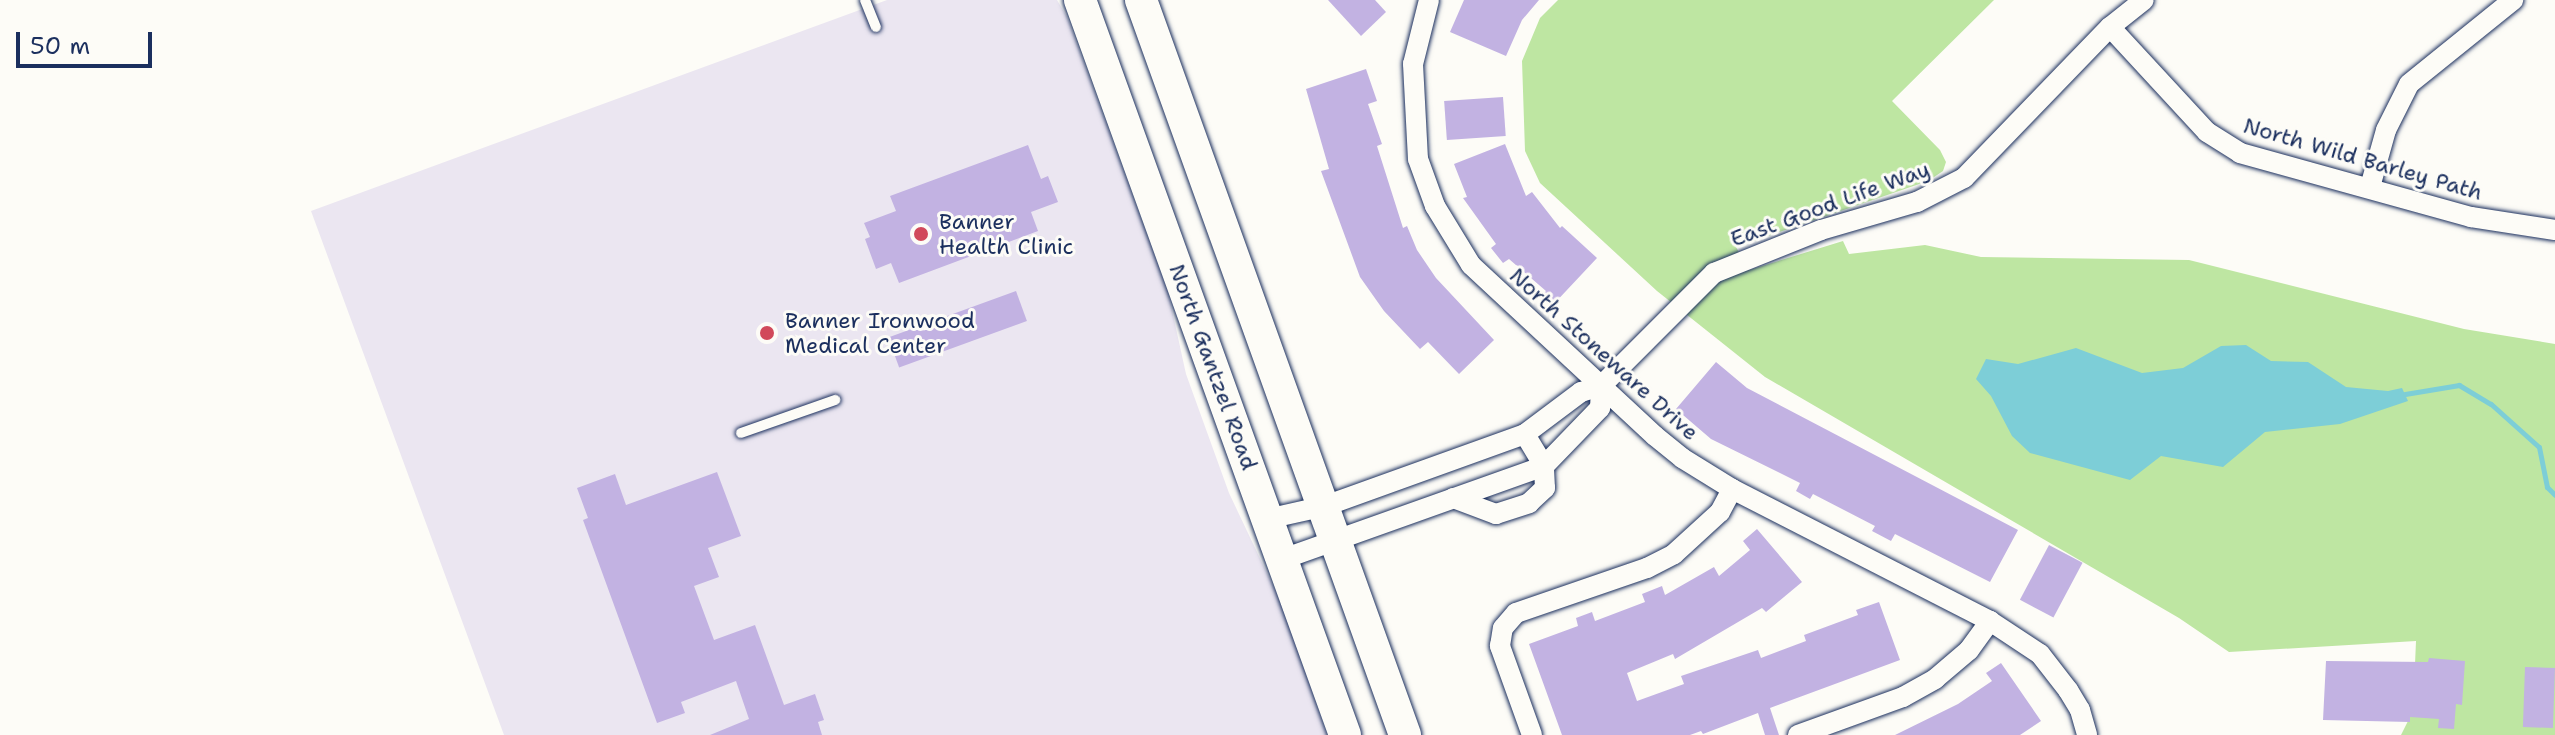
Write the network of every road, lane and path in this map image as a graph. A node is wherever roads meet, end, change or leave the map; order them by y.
1 (865, 0) edge
2 (1080, 0) edge
3 (1141, 0) edge
4 (1429, 0) edge
5 (2144, 0) edge
6 (2513, 0) edge
7 (876, 27) dead end
8 (2110, 27) junction
9 (2370, 187) junction
10 (2555, 230) edge
11 (1601, 386) junction
12 (835, 400) dead end
13 (741, 433) dead end
14 (1525, 434) junction
15 (1544, 466) junction
16 (1732, 489) junction
17 (1453, 498) junction
18 (1325, 506) junction
19 (1267, 519) junction
20 (1337, 539) junction
21 (1283, 559) junction
22 (1990, 621) junction
23 (1345, 735) edge
24 (1405, 735) edge
25 (1532, 735) edge
26 (1798, 735) edge
27 (2087, 735) edge

1 - 7 lane
2 - 19 main road, North Gantzel Road
3 - 18 main road
4 - 11 street, North Stoneware Drive
5 - 8 street, East Good Life Way
6 - 9 street
8 - 9 street, North Wild Barley Path
8 - 11 street, East Good Life Way
9 - 10 street, North Wild Barley Path
11 - 14 street, East Good Life Way
11 - 15 street, East Good Life Way
11 - 16 street, North Stoneware Drive
12 - 13 lane
14 - 15 street
14 - 18 street, East Good Life Way
15 - 17 street, East Good Life Way
15 - 17 street
16 - 22 street, North Stoneware Drive
16 - 25 street
17 - 20 street, East Good Life Way
18 - 19 street, East Good Life Way
18 - 20 main road
19 - 21 main road, North Gantzel Road
20 - 21 street, East Good Life Way
20 - 24 main road
21 - 23 main road, North Gantzel Road
22 - 26 street
22 - 27 street, North Stoneware Drive

